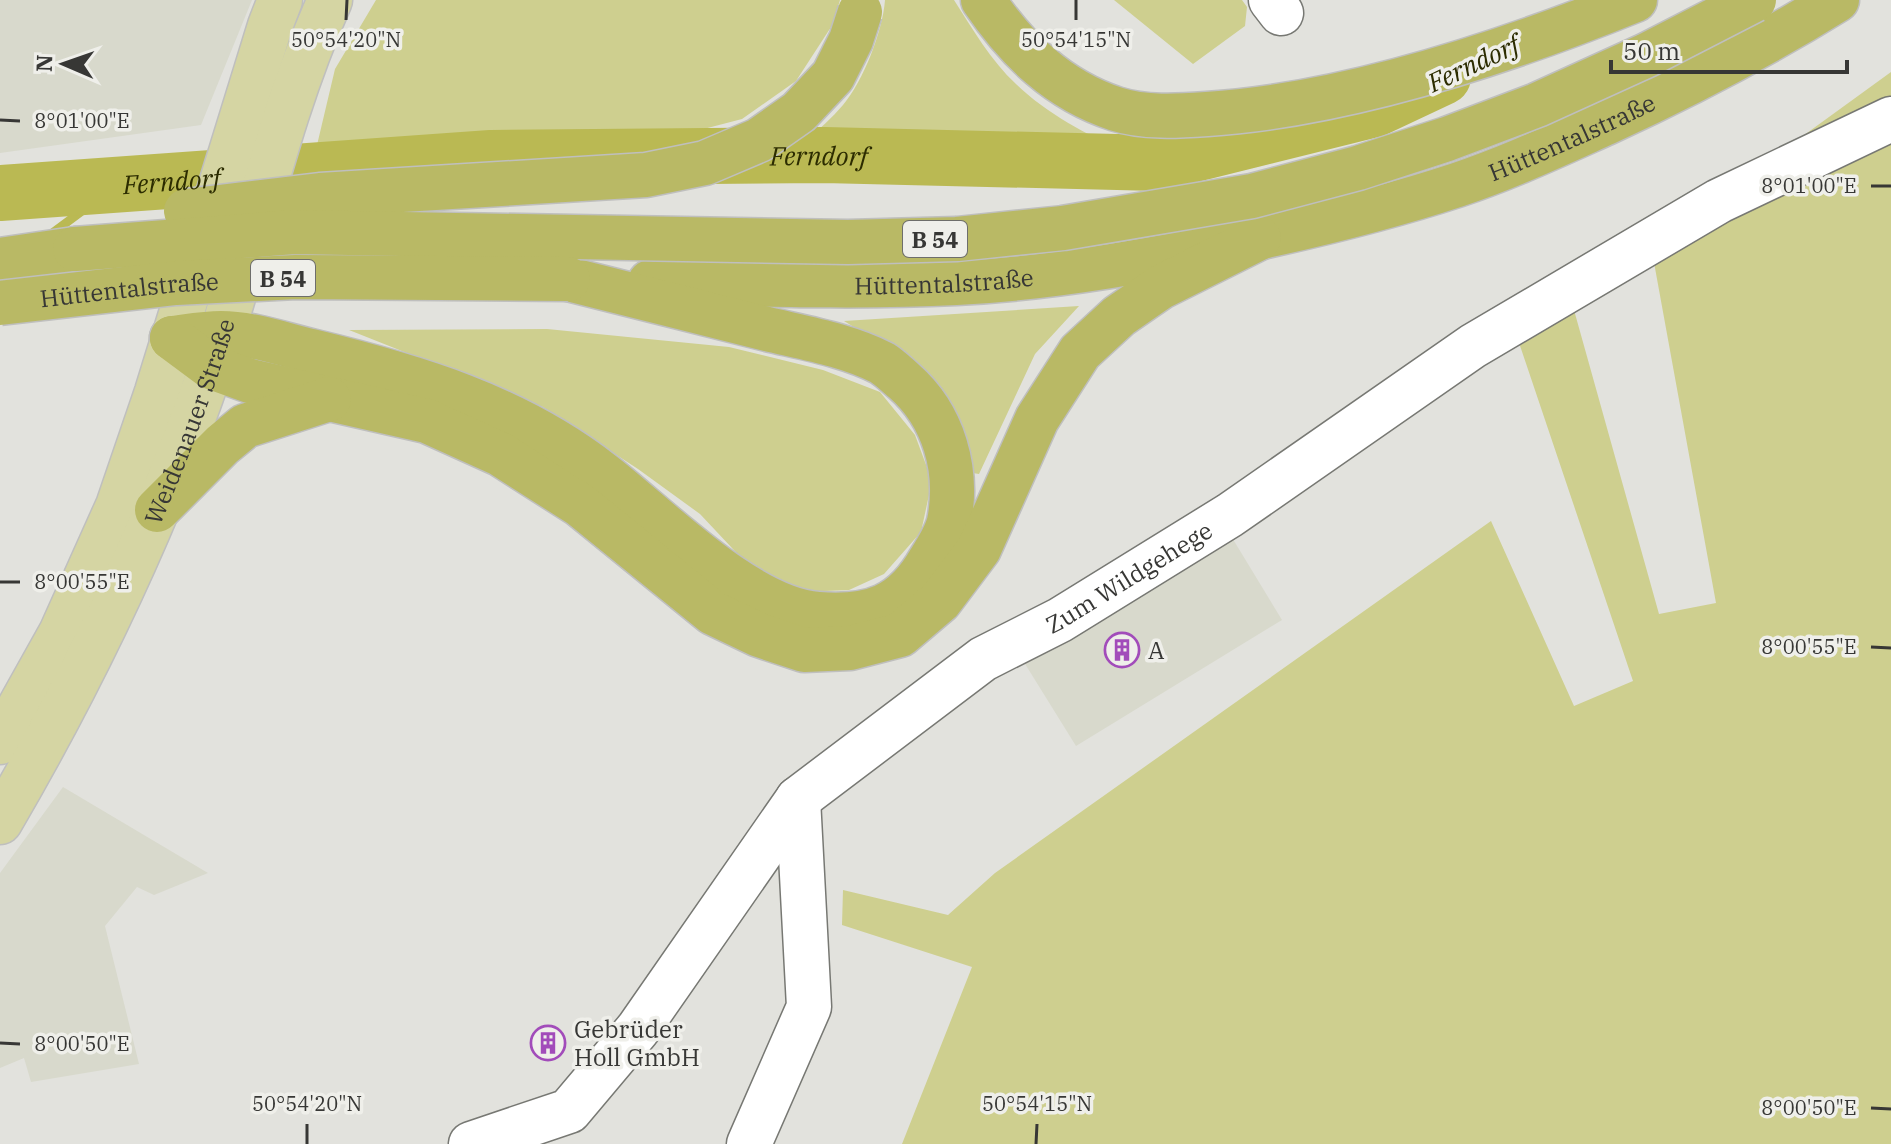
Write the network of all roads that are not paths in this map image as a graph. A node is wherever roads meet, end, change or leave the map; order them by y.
1 (280, 0) edge
2 (330, 0) edge
3 (983, 0) edge
4 (1635, 0) edge
5 (1754, 0) edge
6 (1837, 0) edge
7 (862, 6) edge
8 (1891, 119) edge
9 (1259, 238) junction
10 (75, 249) junction
11 (0, 260) edge
12 (568, 279) junction
13 (0, 303) edge
14 (172, 338) junction
15 (216, 350) junction
16 (332, 398) junction
17 (157, 510) junction
18 (0, 742) edge
19 (798, 799) junction
20 (0, 822) edge
21 (471, 1144) edge
22 (749, 1144) edge

1 - 14 main road, Weidenauer Straße, bridge
2 - 15 main road, Weidenauer Straße, bridge
3 - 4 highway
5 - 10 highway, Hüttentalstraße / B 54, bridge
6 - 9 highway, Hüttentalstraße / B 54
7 - 10 highway, bridge
8 - 19 street, Zum Wildgehege
9 - 12 highway, Hüttentalstraße / B 54
9 - 16 highway
10 - 11 highway, Hüttentalstraße / B 54
12 - 13 highway, Hüttentalstraße / B 54, bridge
12 - 15 highway
14 - 15 highway
14 - 18 main road, Weidenauer Straße
15 - 16 highway
15 - 17 main road, Weidenauer Straße
16 - 17 highway
17 - 20 main road, Weidenauer Straße
19 - 21 street, Zum Wildgehege
19 - 22 street

